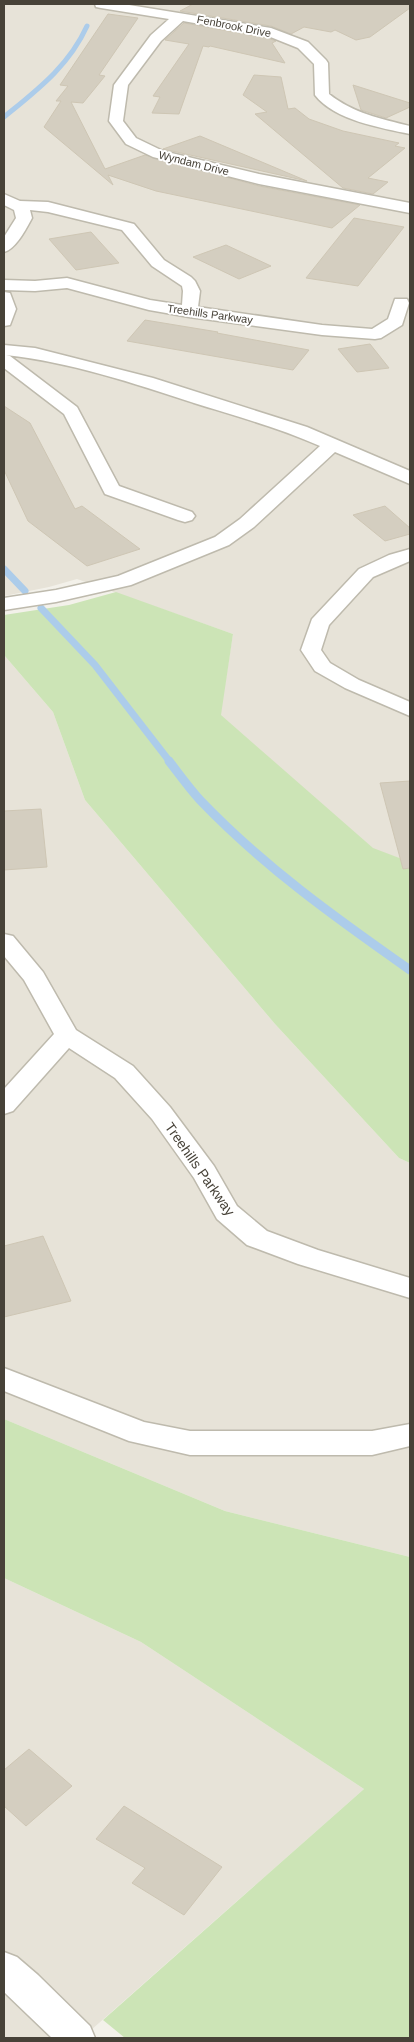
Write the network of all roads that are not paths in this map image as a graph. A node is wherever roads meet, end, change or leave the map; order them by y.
1 (101, 4) edge
2 (181, 16) junction
3 (410, 130) edge
4 (11, 202) edge
5 (410, 208) edge
6 (4, 247) edge
7 (5, 291) edge
8 (401, 303) dead end
9 (190, 312) junction
10 (4, 321) edge
11 (4, 350) edge
12 (4, 360) edge
13 (333, 444) junction
14 (410, 478) edge
15 (186, 516) dead end
16 (410, 555) edge
17 (4, 604) edge
18 (410, 710) edge
19 (4, 940) edge
20 (67, 1035) junction
21 (4, 1105) edge
22 (410, 1288) edge
23 (4, 1379) edge
24 (410, 1435) edge
25 (4, 1969) edge
26 (77, 2038) edge

1 - 2 street, Fenbrook Drive
2 - 3 street, Fenbrook Drive
2 - 5 street, Wyndam Drive
4 - 6 street
4 - 9 street
7 - 9 street, Treehills Parkway
7 - 10 street
8 - 9 street, Treehills Parkway
11 - 13 street
12 - 15 street
13 - 14 street
13 - 17 street
16 - 18 street
19 - 20 street, Treehills Parkway
20 - 21 street
20 - 22 street, Treehills Parkway
23 - 24 street
25 - 26 street

